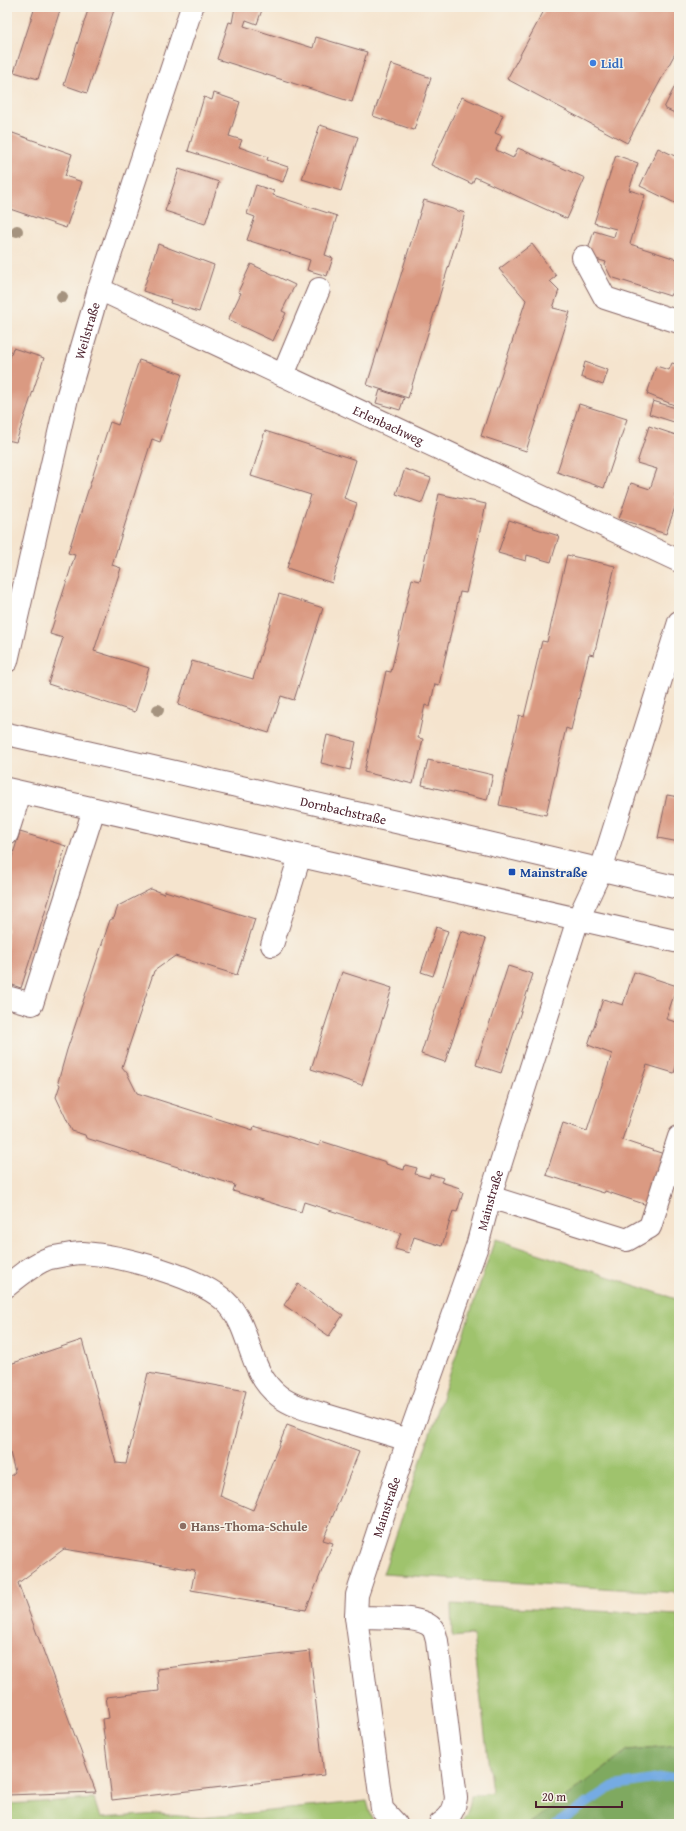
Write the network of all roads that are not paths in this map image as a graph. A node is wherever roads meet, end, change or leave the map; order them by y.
1 (192, 7) edge
2 (583, 257) dead end
3 (99, 289) junction
4 (319, 290) dead end
5 (679, 322) edge
6 (283, 375) junction
7 (679, 561) edge
8 (679, 622) edge
9 (7, 661) edge
10 (7, 734) edge
11 (13, 791) edge
12 (94, 809) junction
13 (7, 834) edge
14 (300, 856) junction
15 (601, 870) junction
16 (679, 888) edge
17 (578, 919) junction
18 (679, 942) edge
19 (272, 945) dead end
20 (7, 997) edge
21 (679, 1136) edge
22 (490, 1197) junction
23 (7, 1286) edge
24 (408, 1440) junction
25 (356, 1617) junction
26 (396, 1824) edge
27 (440, 1824) edge

1 - 3 street, Weilstraße
2 - 5 street
3 - 6 street, Erlenbachweg
3 - 9 street, Weilstraße
4 - 6 street
6 - 7 street, Erlenbachweg
8 - 15 street, Mainstraße
10 - 15 street, Dornbachstraße
11 - 12 street
11 - 13 street
12 - 14 street
12 - 20 street
14 - 17 street
14 - 19 street
15 - 16 street, Dornbachstraße
15 - 17 street, Mainstraße
17 - 18 street
17 - 22 street, Mainstraße
21 - 22 street
22 - 24 street, Mainstraße
23 - 24 street
24 - 25 street, Mainstraße
25 - 26 street, Mainstraße
25 - 27 street

